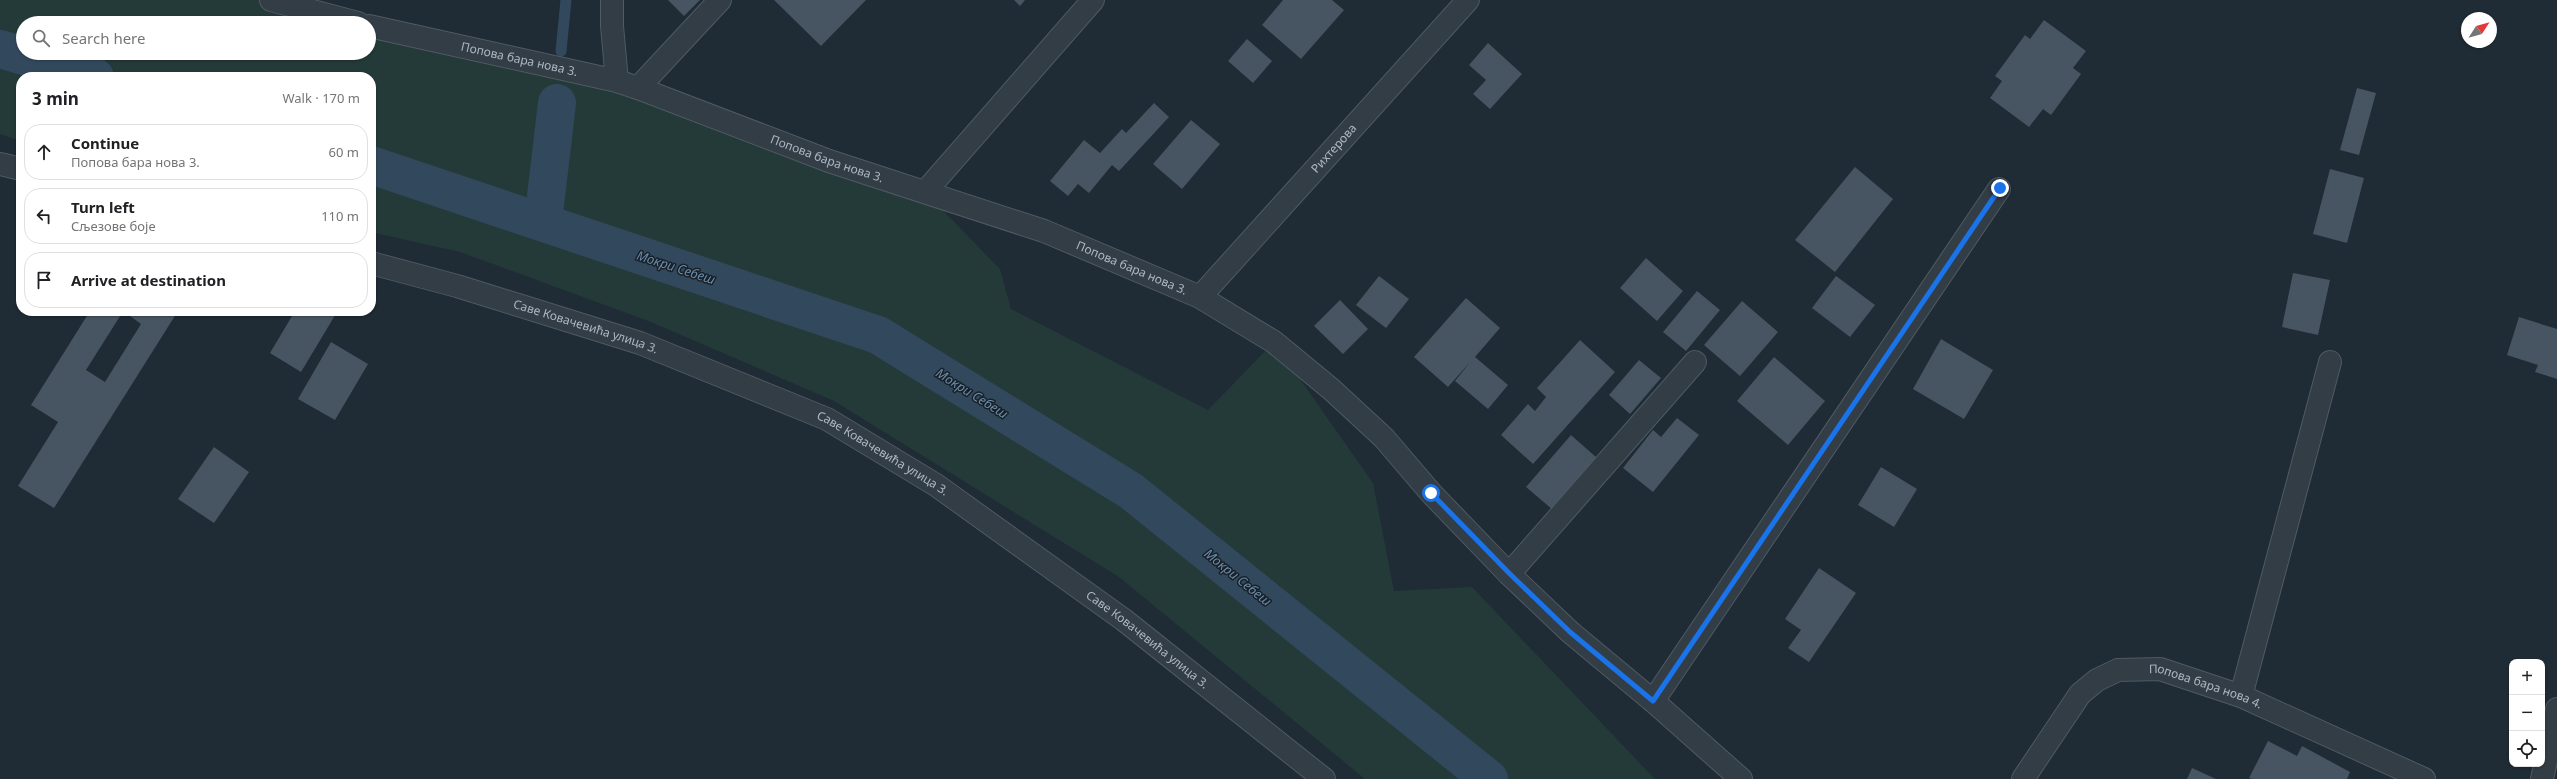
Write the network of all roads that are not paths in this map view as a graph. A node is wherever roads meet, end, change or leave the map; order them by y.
1 (271, 0) edge
2 (612, 0) edge
3 (720, 0) edge
4 (1093, 0) edge
5 (1468, 0) edge
6 (332, 16) edge
7 (376, 28) edge
8 (617, 81) junction
9 (638, 88) junction
10 (0, 164) edge
11 (16, 168) edge
12 (2000, 188) dead end
13 (925, 192) junction
14 (376, 264) edge
15 (1200, 297) junction
16 (1695, 362) dead end
17 (2330, 362) dead end
18 (1510, 574) junction
19 (2241, 696) junction
20 (1653, 701) junction
21 (2557, 709) edge
22 (1324, 779) edge
23 (1741, 779) edge
24 (2023, 779) edge
25 (2424, 779) edge
26 (2542, 779) edge

1 - 6 street
2 - 8 street
3 - 9 street
4 - 13 street
5 - 15 street, Рихтерова
7 - 8 street, Попова бара нова 3.
8 - 9 street, Попова бара нова 3.
9 - 13 street, Попова бара нова 3.
10 - 11 street
12 - 20 street
13 - 15 street, Попова бара нова 3.
14 - 22 street, Саве Ковачевића улица 3.
15 - 18 street, Попова бара нова 3.
16 - 18 street
17 - 19 street
18 - 20 street, Попова бара нова 3.
19 - 24 street, Попова бара нова 4.
19 - 25 street, Попова бара нова 4.
20 - 23 street, Попова бара нова 3.
21 - 26 street

